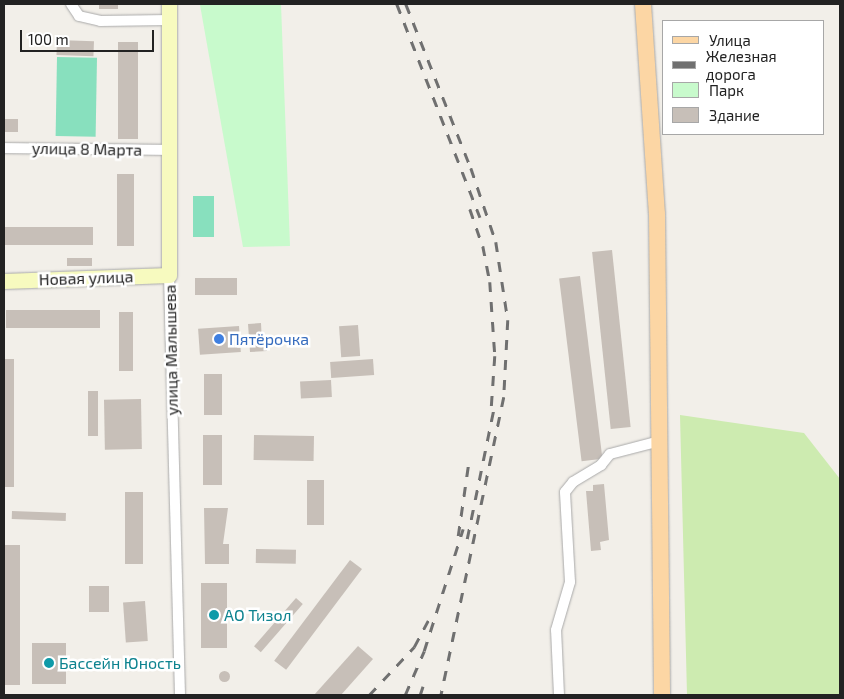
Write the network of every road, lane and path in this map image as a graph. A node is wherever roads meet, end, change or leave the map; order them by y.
1 (71, 4) edge
2 (169, 4) edge
3 (643, 4) edge
4 (169, 20) junction
5 (4, 148) edge
6 (170, 150) junction
7 (169, 275) junction
8 (4, 281) edge
9 (660, 441) junction
10 (180, 695) edge
11 (559, 695) edge
12 (662, 695) edge

1 - 4 street
2 - 4 main road, улица Малышева
3 - 9 main road
4 - 6 main road, улица Малышева
5 - 6 street, улица 8 Марта
6 - 7 main road, улица Малышева
7 - 8 main road, Новая улица
7 - 10 street, улица Малышева
9 - 11 street
9 - 12 main road

